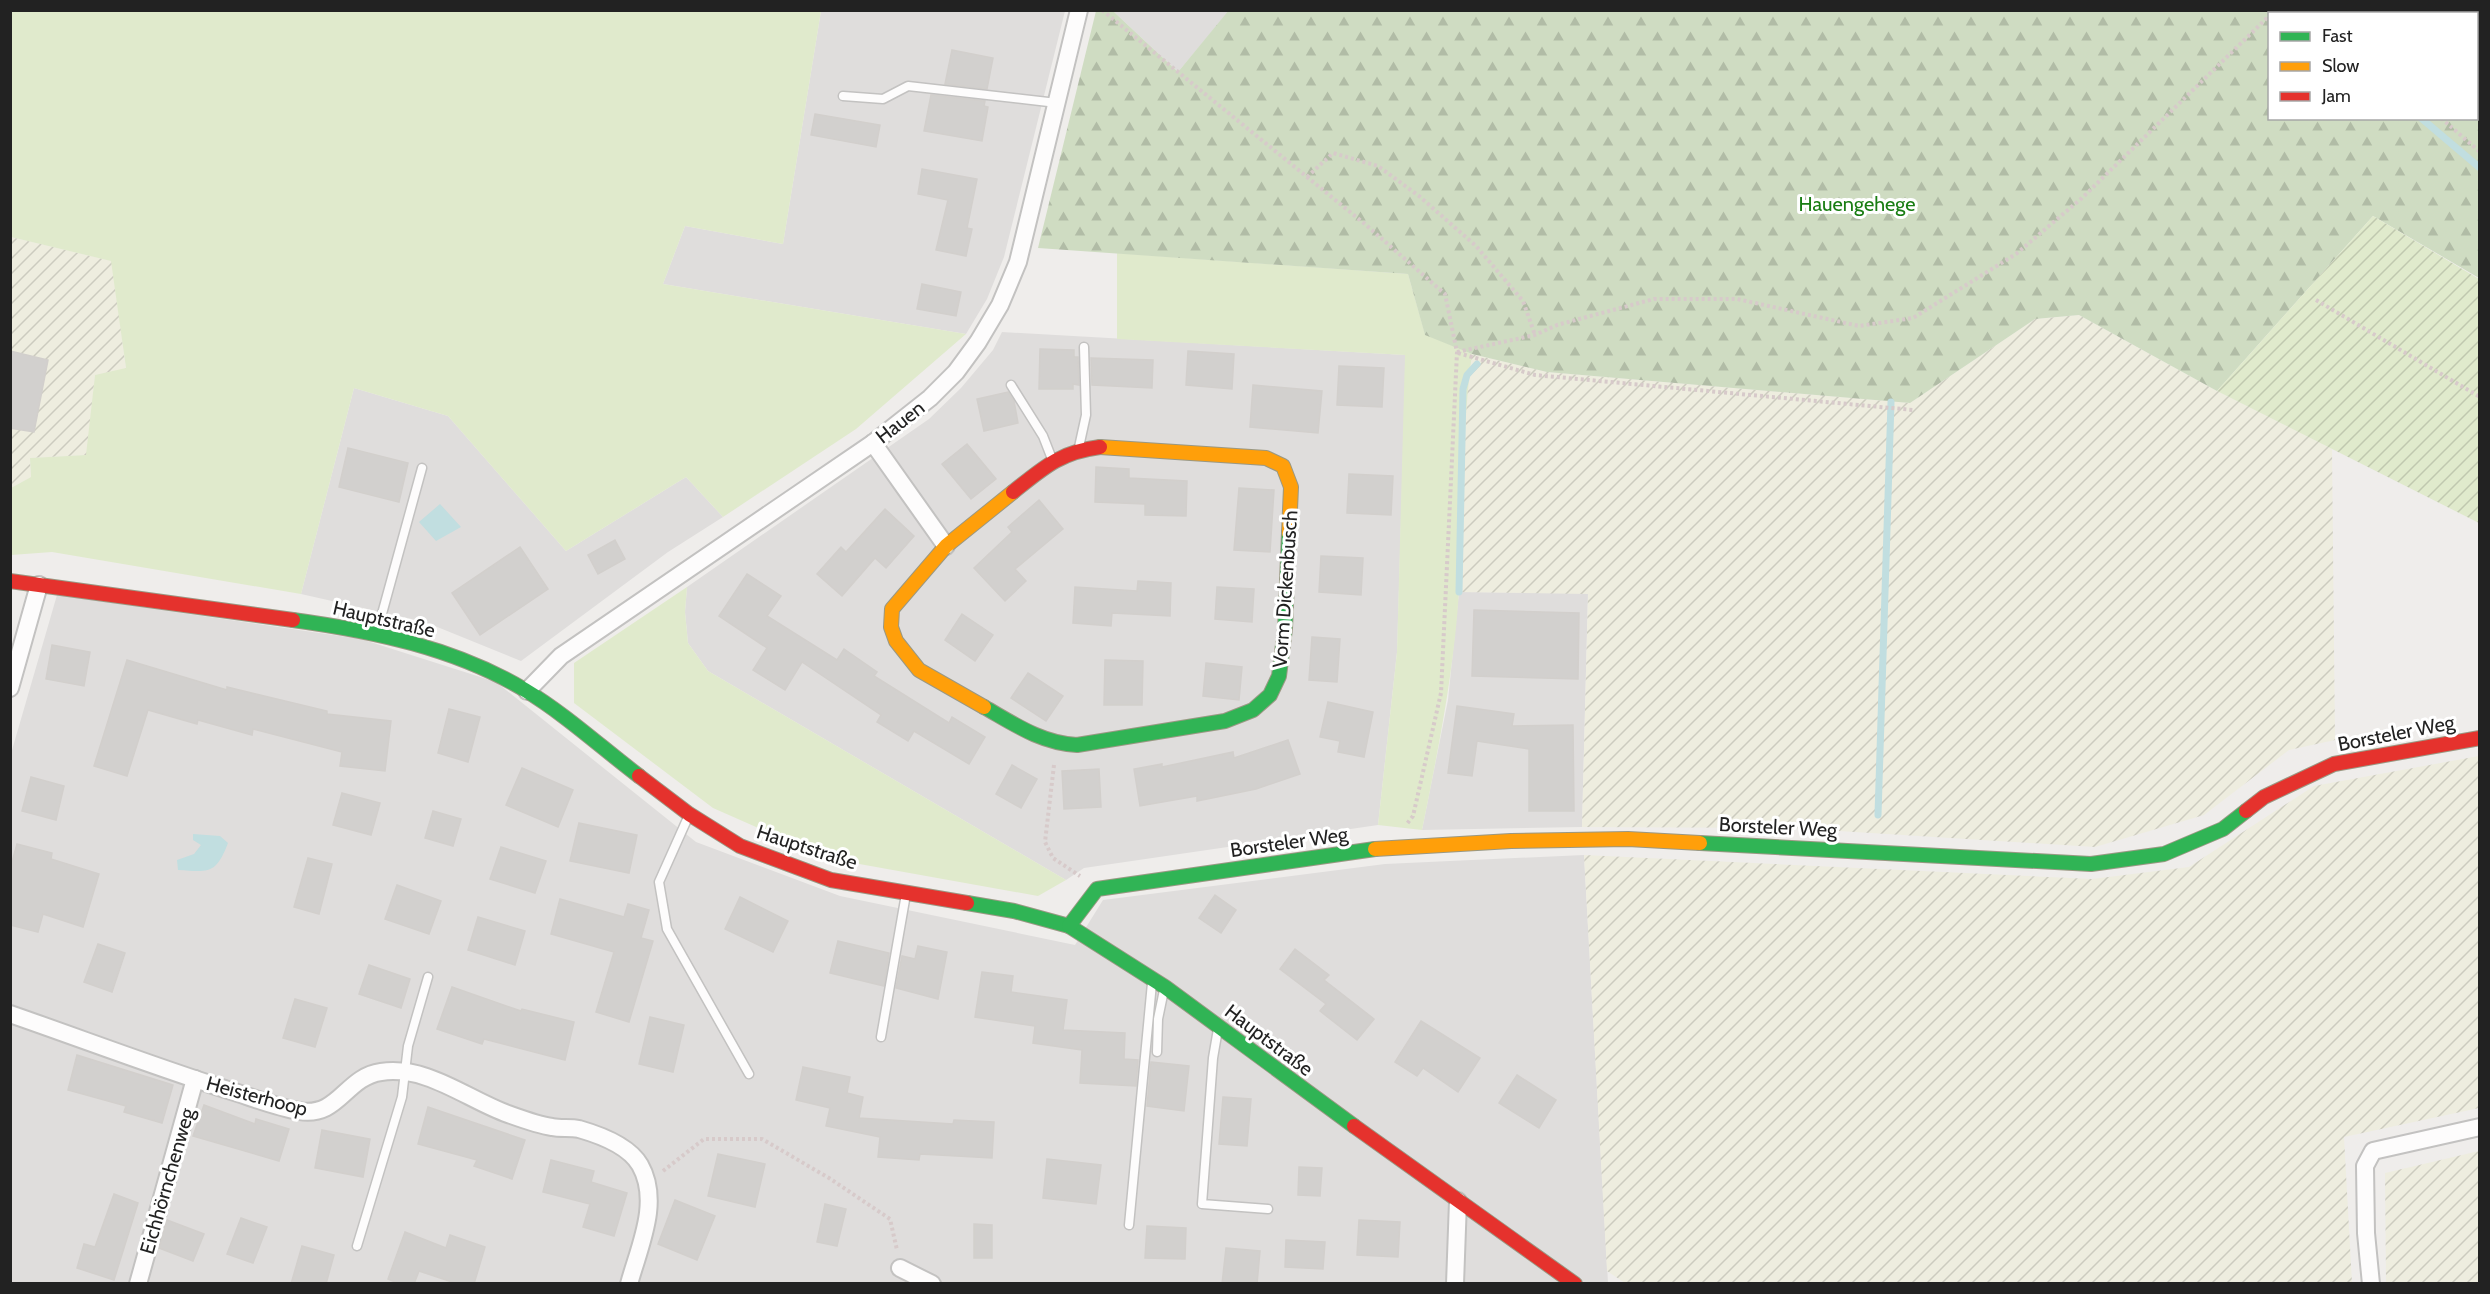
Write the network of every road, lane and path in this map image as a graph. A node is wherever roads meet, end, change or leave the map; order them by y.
1 (1079, 10) edge
2 (1102, 10) edge
3 (2268, 16) edge
4 (843, 96) dead end
5 (1057, 103) junction
6 (2443, 120) edge
7 (2480, 152) edge
8 (1307, 177) junction
9 (2316, 300) dead end
10 (1535, 334) junction
11 (1084, 347) dead end
12 (1457, 352) junction
13 (1011, 385) dead end
14 (2480, 397) edge
15 (1913, 410) dead end
16 (873, 443) junction
17 (1078, 450) junction
18 (1053, 460) junction
19 (422, 468) dead end
20 (946, 546) junction
21 (10, 581) edge
22 (39, 585) junction
23 (377, 634) junction
24 (10, 688) edge
25 (527, 691) junction
26 (2480, 738) edge
27 (1056, 744) junction
28 (689, 814) junction
29 (1389, 847) junction
30 (1097, 889) junction
31 (906, 893) junction
32 (1069, 926) junction
33 (428, 977) dead end
34 (1152, 978) junction
35 (1165, 987) junction
36 (10, 1014) edge
37 (1219, 1026) junction
38 (881, 1037) dead end
39 (1157, 1052) dead end
40 (404, 1071) junction
41 (749, 1074) dead end
42 (195, 1079) junction
43 (2480, 1128) edge
44 (648, 1183) junction
45 (1458, 1201) junction
46 (1268, 1209) dead end
47 (1129, 1225) dead end
48 (357, 1246) dead end
49 (900, 1268) joint
50 (138, 1284) edge
51 (629, 1284) edge
52 (932, 1284) edge
53 (1455, 1284) edge
54 (1575, 1284) edge
55 (2371, 1284) edge

1 - 5 street, Hauen
2 - 8 path
3 - 10 path
4 - 5 lane
5 - 16 street, Hauen
6 - 7 path
8 - 10 path
8 - 12 path
9 - 14 path
10 - 12 path
11 - 17 lane
12 - 15 path
12 - 29 path
13 - 18 lane
16 - 20 street
16 - 25 street, Hauen
17 - 18 street, Vorm Dickenbusch
17 - 27 street, Vorm Dickenbusch
18 - 20 street, Vorm Dickenbusch
19 - 23 lane
20 - 27 street, Vorm Dickenbusch
21 - 22 street, Hauptstraße
22 - 23 street, Hauptstraße
22 - 24 street
23 - 25 street, Hauptstraße
25 - 28 street, Hauptstraße
26 - 29 street, Borsteler Weg
27 - 30 path
28 - 31 street, Hauptstraße
28 - 41 lane
29 - 30 street, Borsteler Weg
30 - 32 street
31 - 32 street, Hauptstraße
31 - 38 lane
32 - 34 street, Hauptstraße
33 - 40 lane
34 - 35 street, Hauptstraße
34 - 47 lane
35 - 37 street, Hauptstraße
35 - 39 lane
36 - 42 street, Heisterhoop
37 - 45 street, Hauptstraße
37 - 46 lane
40 - 42 street, Heisterhoop
40 - 44 street, Heisterhoop
40 - 48 lane
42 - 50 street, Eichhörnchenweg
43 - 55 street
44 - 49 path
44 - 51 street
45 - 53 street
45 - 54 street, Hauptstraße
49 - 52 street

